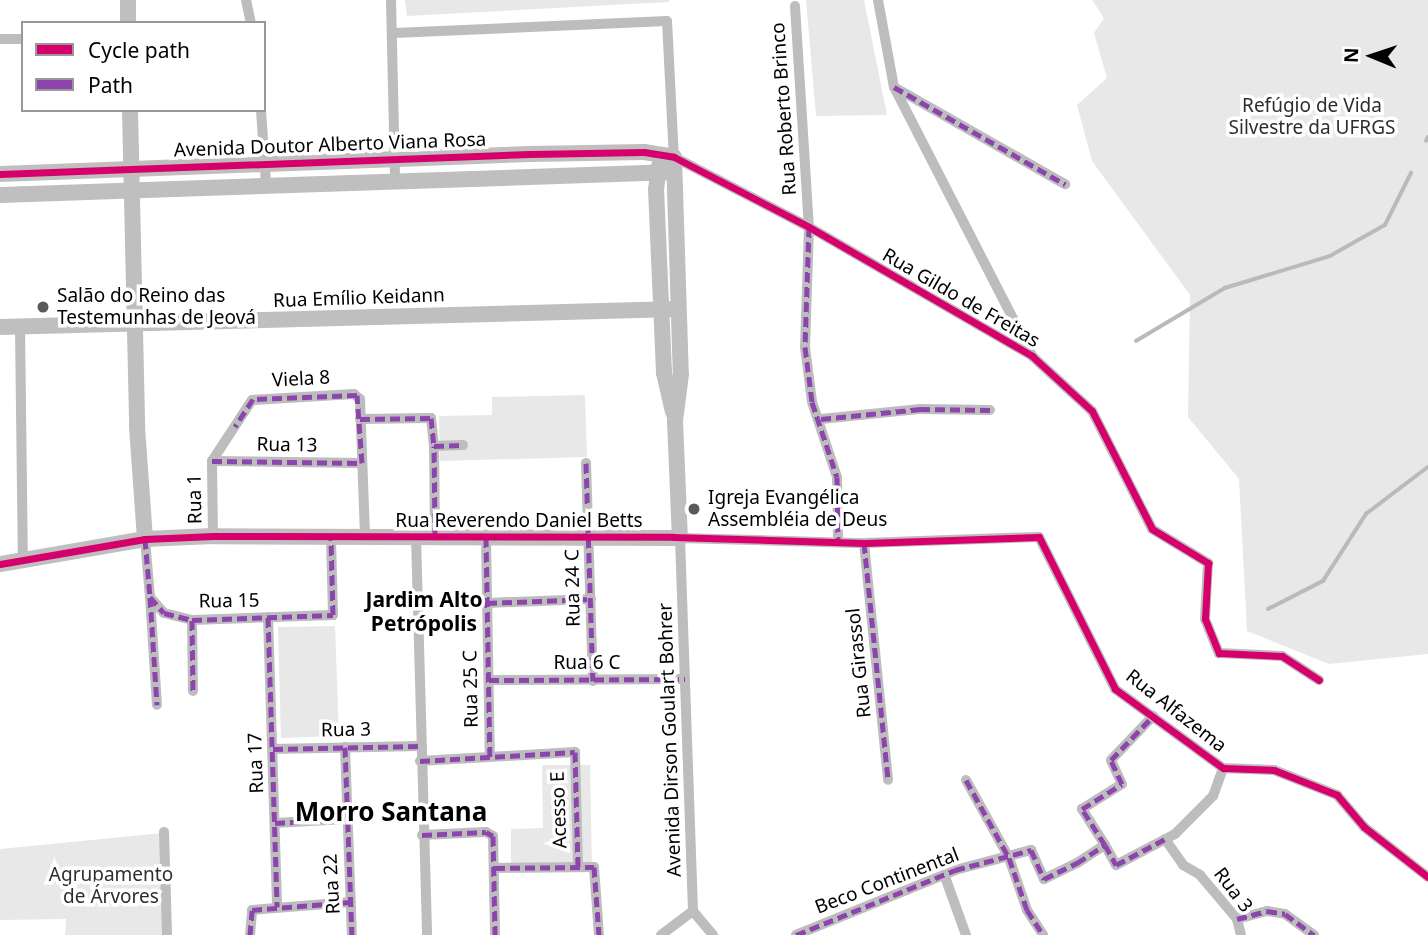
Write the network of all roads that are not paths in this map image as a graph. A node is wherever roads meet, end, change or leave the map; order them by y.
1 (128, 0) edge
2 (246, 0) edge
3 (391, 0) edge
4 (878, 0) edge
5 (795, 6) dead end
6 (128, 21) edge
7 (251, 21) edge
8 (394, 33) junction
9 (0, 39) edge
10 (21, 39) edge
11 (894, 87) junction
12 (130, 112) edge
13 (261, 112) edge
14 (530, 154) junction
15 (394, 160) junction
16 (265, 161) junction
17 (671, 161) junction
18 (131, 169) junction
19 (0, 174) edge
20 (533, 178) junction
21 (395, 181) junction
22 (266, 184) junction
23 (1065, 184) dead end
24 (132, 192) junction
25 (0, 195) edge
26 (809, 227) junction
27 (678, 309) junction
28 (661, 310) junction
29 (20, 326) junction
30 (0, 327) edge
31 (134, 327) junction
32 (1032, 356) junction
33 (990, 410) dead end
34 (360, 419) junction
35 (821, 419) junction
36 (676, 421) junction
37 (235, 427) joint
38 (463, 445) dead end
39 (434, 446) junction
40 (212, 461) junction
41 (362, 463) junction
42 (586, 463) dead end
43 (214, 536) junction
44 (331, 537) junction
45 (365, 537) junction
46 (416, 537) junction
47 (435, 537) junction
48 (486, 537) junction
49 (590, 537) junction
50 (1039, 537) joint
51 (680, 538) junction
52 (145, 539) junction
53 (838, 542) junction
54 (864, 543) junction
55 (23, 561) junction
56 (0, 564) edge
57 (150, 597) junction
58 (591, 599) junction
59 (486, 603) junction
60 (268, 617) junction
61 (192, 620) junction
62 (685, 679) junction
63 (489, 680) junction
64 (1319, 680) dead end
65 (593, 681) junction
66 (193, 691) dead end
67 (157, 705) dead end
68 (1153, 716) junction
69 (420, 746) junction
70 (345, 747) junction
71 (273, 749) junction
72 (490, 757) junction
73 (421, 761) junction
74 (1223, 768) junction
75 (888, 780) dead end
76 (966, 780) dead end
77 (346, 818) junction
78 (275, 823) junction
79 (164, 831) dead end
80 (422, 835) junction
81 (1166, 839) junction
82 (1105, 845) junction
83 (1009, 858) junction
84 (578, 867) junction
85 (495, 868) junction
86 (944, 874) junction
87 (1428, 877) edge
88 (351, 902) junction
89 (277, 907) junction
90 (693, 911) junction
91 (1237, 919) junction
92 (167, 935) edge
93 (250, 935) edge
94 (352, 935) edge
95 (427, 935) edge
96 (495, 935) edge
97 (599, 935) edge
98 (661, 935) edge
99 (713, 935) edge
100 (796, 935) edge
101 (966, 935) edge
102 (1043, 935) edge
103 (1241, 935) edge
104 (1314, 935) edge

1 - 6 street
2 - 7 street
3 - 8 street
4 - 11 street
5 - 26 street, Rua Roberto Brinco
8 - 15 street
8 - 17 street
9 - 10 street
11 - 23 street
11 - 32 street
12 - 18 street
13 - 16 street
14 - 15 street, Avenida Doutor Alberto Viana Rosa
14 - 17 street, Avenida Doutor Alberto Viana Rosa
14 - 20 street
15 - 16 street, Avenida Doutor Alberto Viana Rosa
15 - 21 street
16 - 18 street, Avenida Doutor Alberto Viana Rosa
16 - 22 street
17 - 20 street, Avenida Doutor Alberto Viana Rosa
17 - 26 street, Rua Gildo de Freitas
17 - 27 street
17 - 28 street
18 - 19 street, Avenida Doutor Alberto Viana Rosa
18 - 24 street
20 - 21 street, Avenida Doutor Alberto Viana Rosa
21 - 22 street, Avenida Doutor Alberto Viana Rosa
22 - 24 street, Avenida Doutor Alberto Viana Rosa
24 - 25 street, Avenida Doutor Alberto Viana Rosa
24 - 31 street
26 - 32 street, Rua Gildo de Freitas
26 - 35 street, Rua Roberto Brinco
27 - 28 street, Rua Emílio Keidann
27 - 36 street
28 - 31 street, Rua Emílio Keidann
28 - 36 street
29 - 30 street, Rua Emílio Keidann
29 - 31 street, Rua Emílio Keidann
29 - 55 street
31 - 52 street
32 - 64 street, Rua Gildo de Freitas
33 - 35 street
34 - 37 street, Viela 8
34 - 39 street
34 - 41 street, Viela 8
35 - 53 street, Rua Roberto Brinco
36 - 51 street
37 - 40 street, Rua 1
38 - 39 street
39 - 47 street
40 - 41 street, Rua 13
40 - 43 street, Rua 1
41 - 45 street, Viela 8
42 - 49 street, Rua 24 C
43 - 44 street, Rua Reverendo Daniel Betts
43 - 52 street, Rua Reverendo Daniel Betts
44 - 45 street, Rua Reverendo Daniel Betts
44 - 60 street, Rua 15
45 - 46 street, Rua Reverendo Daniel Betts
46 - 47 street, Rua Reverendo Daniel Betts
46 - 69 street
47 - 48 street, Rua Reverendo Daniel Betts
48 - 49 street, Rua Reverendo Daniel Betts
48 - 59 street, Rua 25 C
49 - 51 street, Rua Reverendo Daniel Betts
49 - 58 street, Rua 24 C
50 - 54 street, Rua Reverendo Daniel Betts
50 - 68 street, Rua Alfazema
51 - 53 street, Rua Reverendo Daniel Betts
51 - 62 street, Avenida Dirson Goulart Bohrer
52 - 55 street, Rua Reverendo Daniel Betts
52 - 57 street
53 - 54 street, Rua Reverendo Daniel Betts
54 - 75 street, Rua Girassol
55 - 56 street, Rua Reverendo Daniel Betts
57 - 61 street, Rua 15
57 - 67 street
58 - 59 street
58 - 65 street, Rua 24 C
59 - 63 street, Rua 25 C
60 - 61 street, Rua 15
60 - 71 street, Rua 17
61 - 66 street
62 - 65 street, Rua 6 C
62 - 90 street, Avenida Dirson Goulart Bohrer
63 - 65 street, Rua 6 C
63 - 72 street, Rua 25 C
68 - 74 street, Rua Alfazema
68 - 82 street
69 - 70 street, Rua 3
69 - 73 street
70 - 71 street, Rua 3
70 - 77 street, Rua 22
71 - 78 street, Rua 17
72 - 73 street
72 - 84 street, Acesso E
73 - 80 street
74 - 81 street
74 - 87 street, Rua Alfazema
76 - 83 street
77 - 78 street
77 - 88 street, Rua 22
78 - 89 street, Rua 17
79 - 92 street
80 - 85 street
80 - 95 street
81 - 82 street
81 - 91 street, Rua 3
82 - 83 street, Beco Continental
83 - 86 street, Beco Continental
83 - 102 street
84 - 85 street
84 - 97 street
85 - 96 street
86 - 100 street, Beco Continental
86 - 101 street
88 - 89 street
88 - 94 street, Rua 22
89 - 93 street
90 - 98 street
90 - 99 street
91 - 103 street, Rua 3
91 - 104 street

